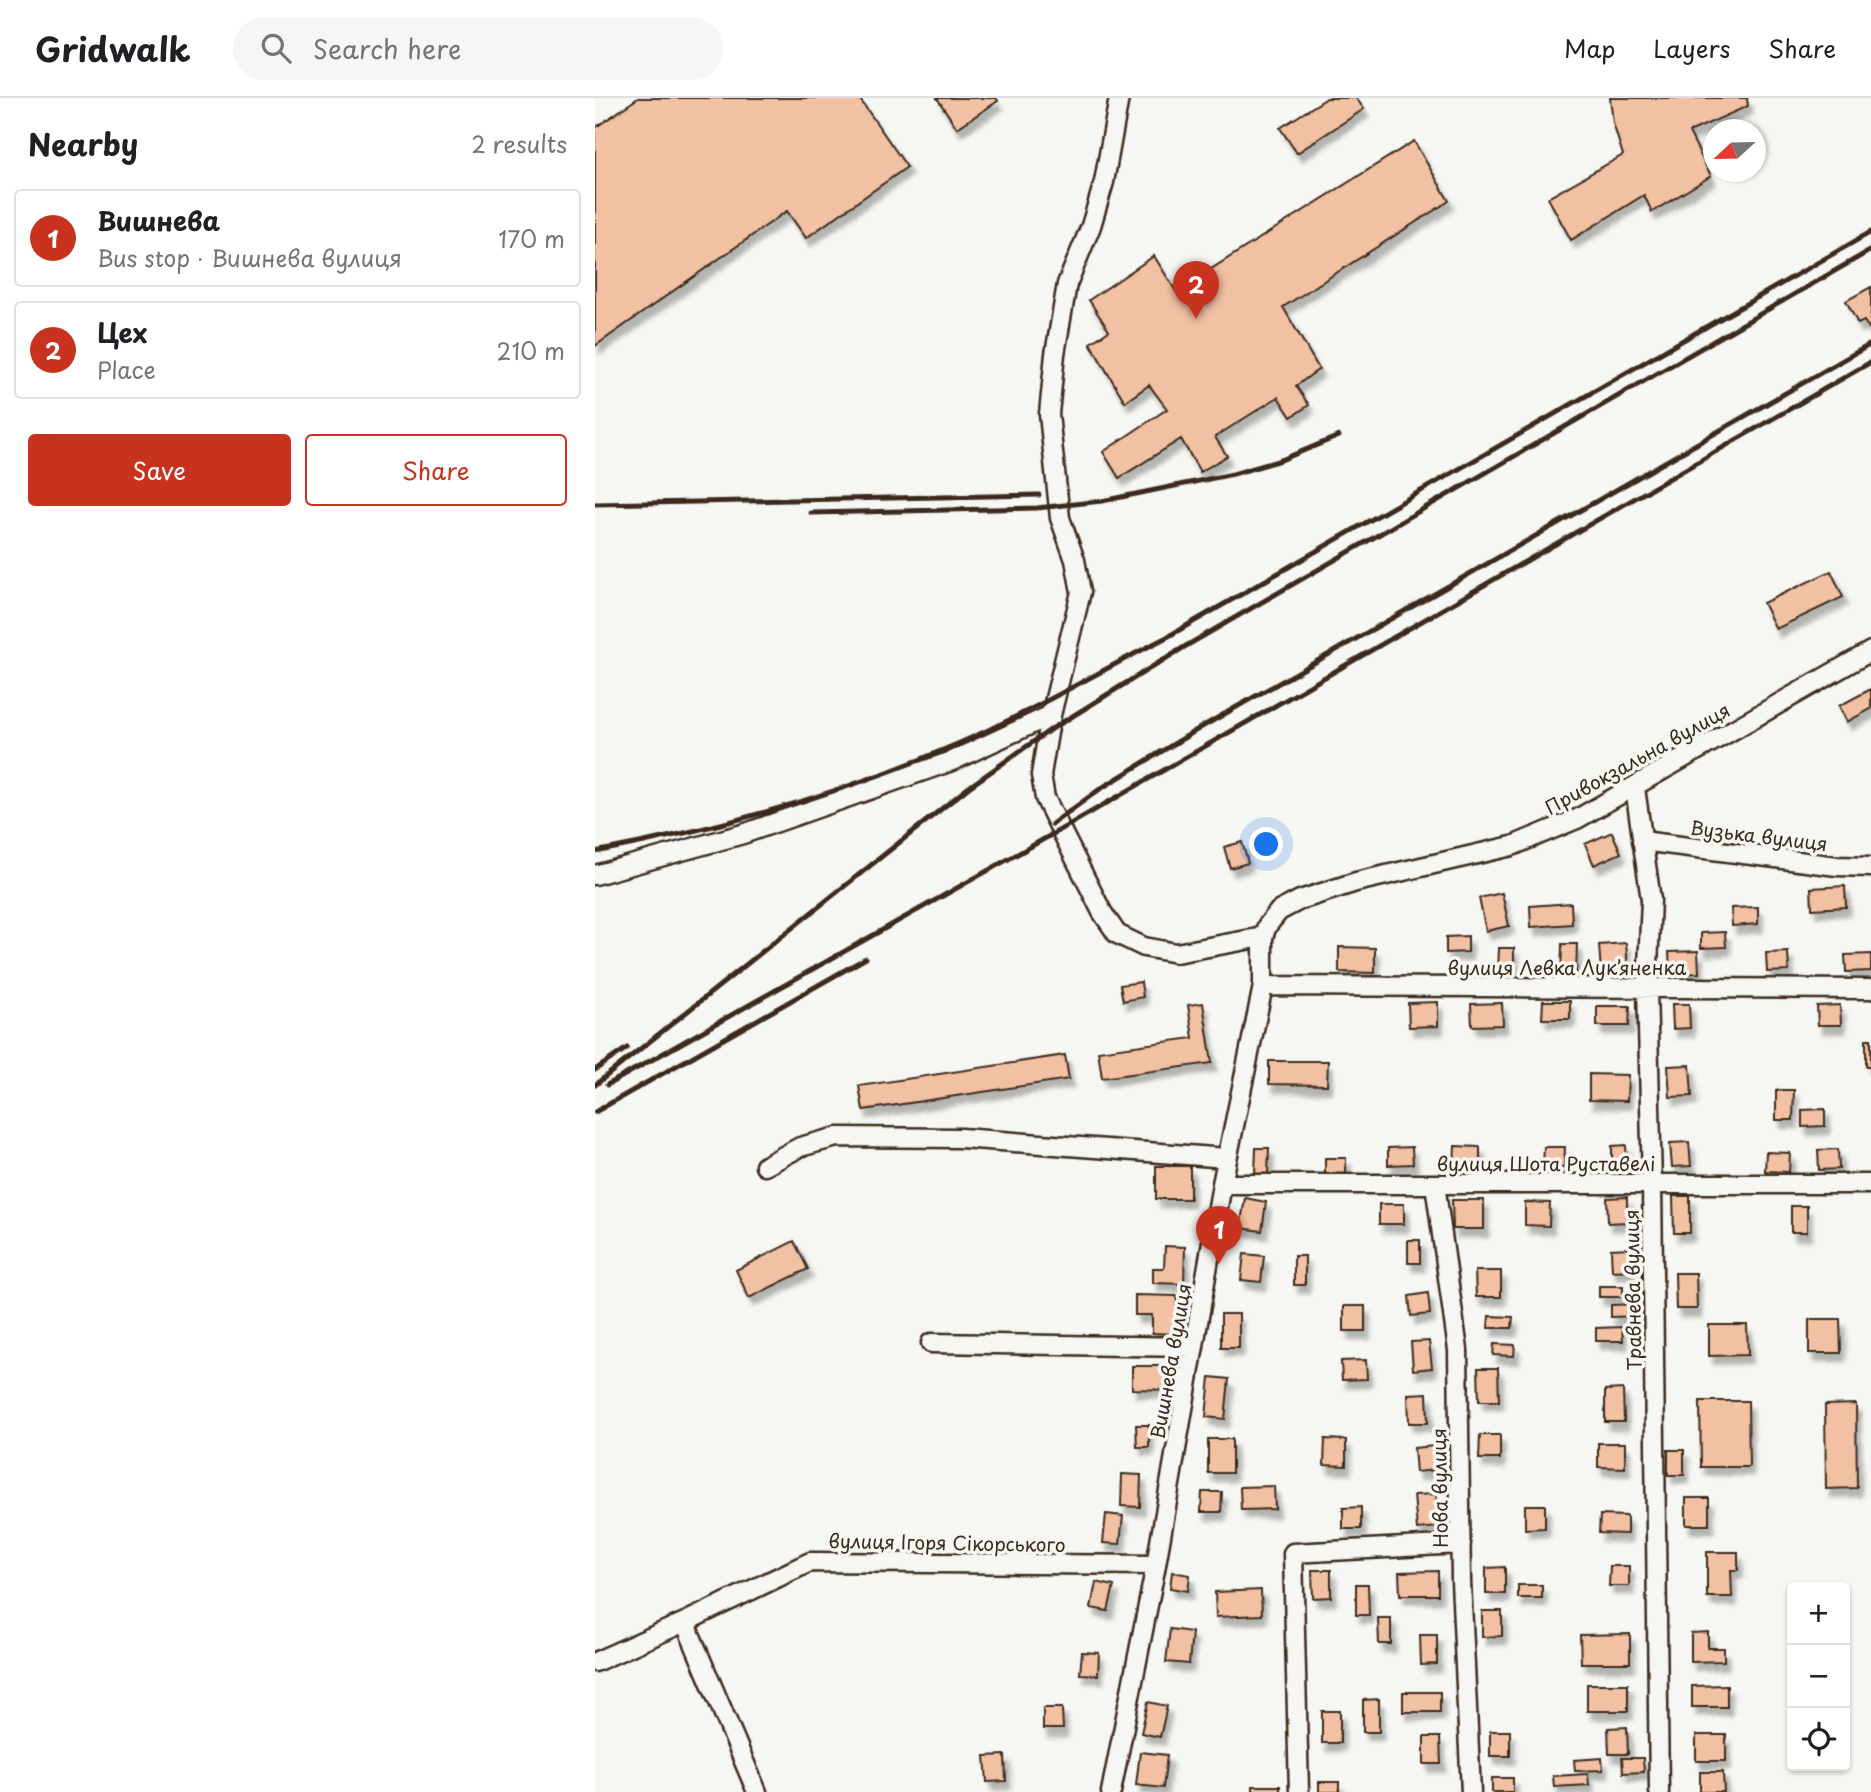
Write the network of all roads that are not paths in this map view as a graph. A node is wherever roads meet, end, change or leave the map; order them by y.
1 (1119, 98) edge
2 (1871, 651) edge
3 (1051, 715) junction
4 (1635, 788) junction
5 (1642, 841) junction
6 (1871, 867) edge
7 (595, 875) edge
8 (1263, 937) junction
9 (1263, 986) junction
10 (1647, 988) junction
11 (1871, 989) edge
12 (1227, 1158) junction
13 (765, 1166) dead end
14 (1652, 1183) junction
15 (1222, 1184) junction
16 (1435, 1184) junction
17 (1871, 1184) edge
18 (931, 1343) dead end
19 (1193, 1347) junction
20 (1461, 1544) junction
21 (1156, 1565) junction
22 (685, 1622) junction
23 (595, 1661) edge
24 (757, 1792) edge
25 (1111, 1792) edge
26 (1299, 1792) edge
27 (1471, 1792) edge
28 (1659, 1792) edge

1 - 3 street
2 - 4 street, Привокзальна вулиця
3 - 7 street
3 - 8 street
4 - 5 street, Травнева вулиця
4 - 8 street, Привокзальна вулиця
5 - 6 street, Вузька вулиця
5 - 10 street, Травнева вулиця
8 - 9 street, Вишнева вулиця
9 - 10 street, вулиця Левка Лукʼяненка
9 - 12 street, Вишнева вулиця
10 - 11 street, вулиця Левка Лукʼяненка
10 - 14 street, Травнева вулиця
12 - 13 street
12 - 15 street, Вишнева вулиця
14 - 16 street, вулиця Шота Руставелі
14 - 17 street, вулиця Шота Руставелі
14 - 28 street, Травнева вулиця
15 - 16 street, вулиця Шота Руставелі
15 - 19 street, Вишнева вулиця
16 - 20 street, Нова вулиця
18 - 19 street
19 - 21 street, Вишнева вулиця
20 - 26 street
20 - 27 street, Нова вулиця
21 - 22 street, вулиця Ігоря Сікорського
21 - 25 street, Вишнева вулиця
22 - 23 street, вулиця Ігоря Сікорського
22 - 24 street

